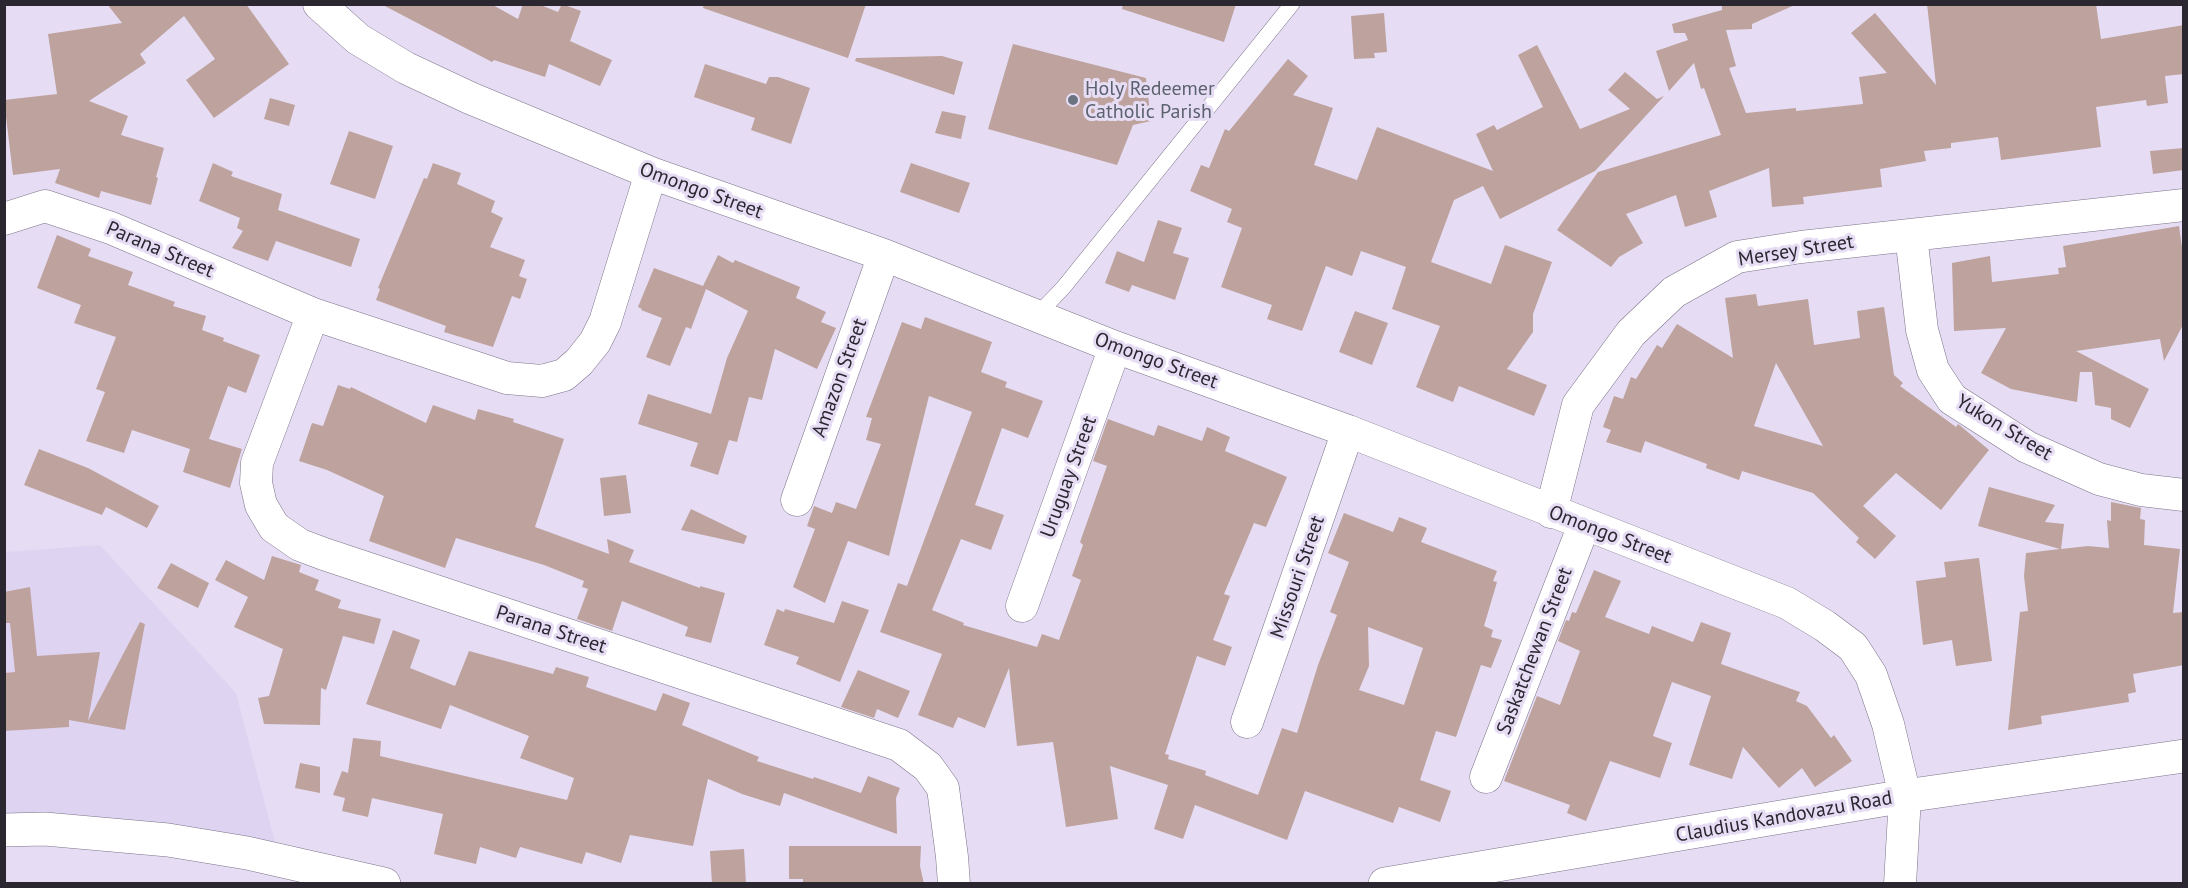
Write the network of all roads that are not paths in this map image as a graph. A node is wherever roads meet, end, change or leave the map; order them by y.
1 (319, 4) edge
2 (1292, 4) edge
3 (651, 174) junction
4 (2184, 205) edge
5 (4, 219) edge
6 (1911, 235) junction
7 (884, 255) junction
8 (313, 314) junction
9 (1037, 315) junction
10 (1115, 347) junction
11 (1348, 431) junction
12 (2184, 495) edge
13 (796, 500) dead end
14 (1551, 513) junction
15 (1584, 525) junction
16 (1023, 606) dead end
17 (1247, 722) dead end
18 (2184, 756) edge
19 (1486, 777) dead end
20 (1905, 796) junction
21 (4, 830) edge
22 (1442, 879) edge
23 (384, 884) edge
24 (954, 884) edge
25 (1385, 884) edge
26 (1900, 884) edge

1 - 3 street, Omongo Street
2 - 9 lane
3 - 7 street, Omongo Street
3 - 8 street, Parana Street
4 - 6 street, Mersey Street
5 - 8 street, Parana Street
6 - 12 street, Yukon Street
6 - 14 street, Mersey Street
7 - 9 street, Omongo Street
7 - 13 street, Amazon Street
8 - 24 street, Parana Street
9 - 10 street, Omongo Street
10 - 11 street, Omongo Street
10 - 16 street, Uruguay Street
11 - 14 street, Omongo Street
11 - 17 street, Missouri Street
14 - 15 street, Omongo Street
15 - 19 street, Saskatchewan Street
15 - 20 street, Omongo Street
18 - 20 street, Claudius Kandovazu Road
20 - 22 street, Claudius Kandovazu Road
20 - 26 street, Omongo Street
21 - 23 street
22 - 25 street, Claudius Kandovazu Road

